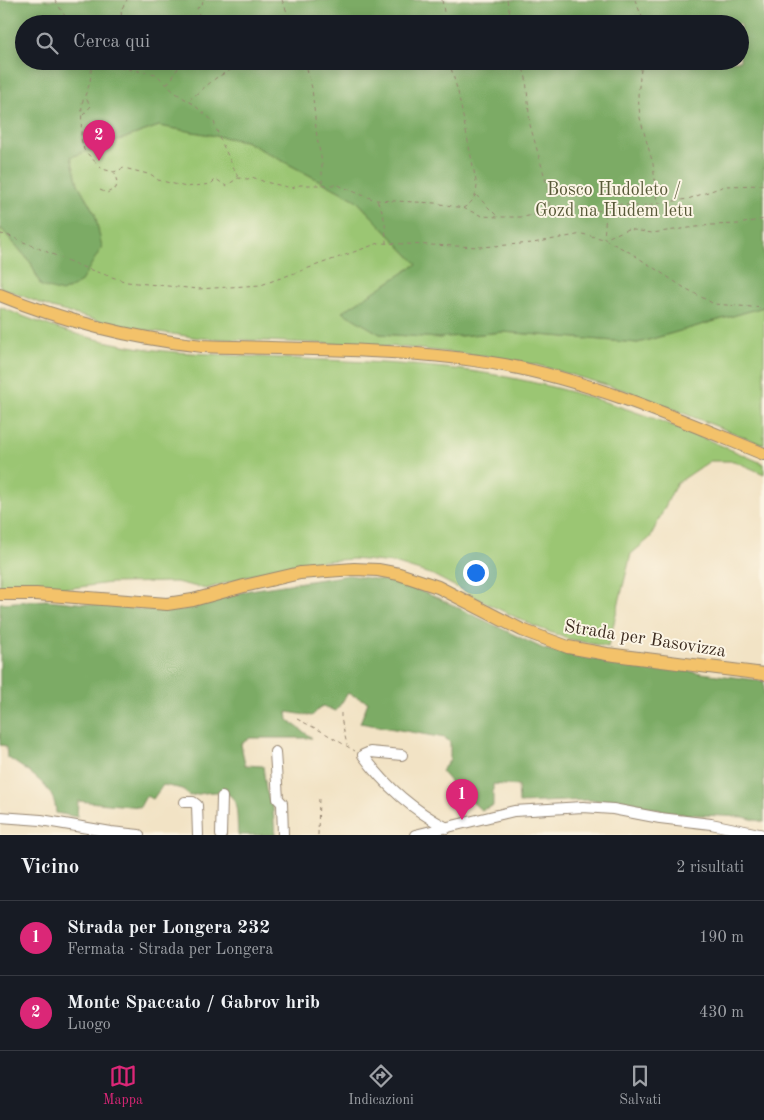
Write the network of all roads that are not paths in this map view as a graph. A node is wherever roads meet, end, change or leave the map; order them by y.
1 (0, 295) edge
2 (764, 454) edge
3 (0, 594) edge
4 (764, 674) edge
5 (275, 752) dead end
6 (402, 755) dead end
7 (222, 797) dead end
8 (185, 802) dead end
9 (0, 817) edge
10 (447, 828) junction
11 (139, 835) edge
12 (198, 835) edge
13 (221, 835) edge
14 (283, 835) edge
15 (415, 835) edge
16 (764, 835) edge

1 - 2 main road
3 - 4 main road, Strada per Basovizza
5 - 14 street
6 - 10 street
7 - 13 street
8 - 12 street
9 - 11 street
10 - 15 street
10 - 16 street

